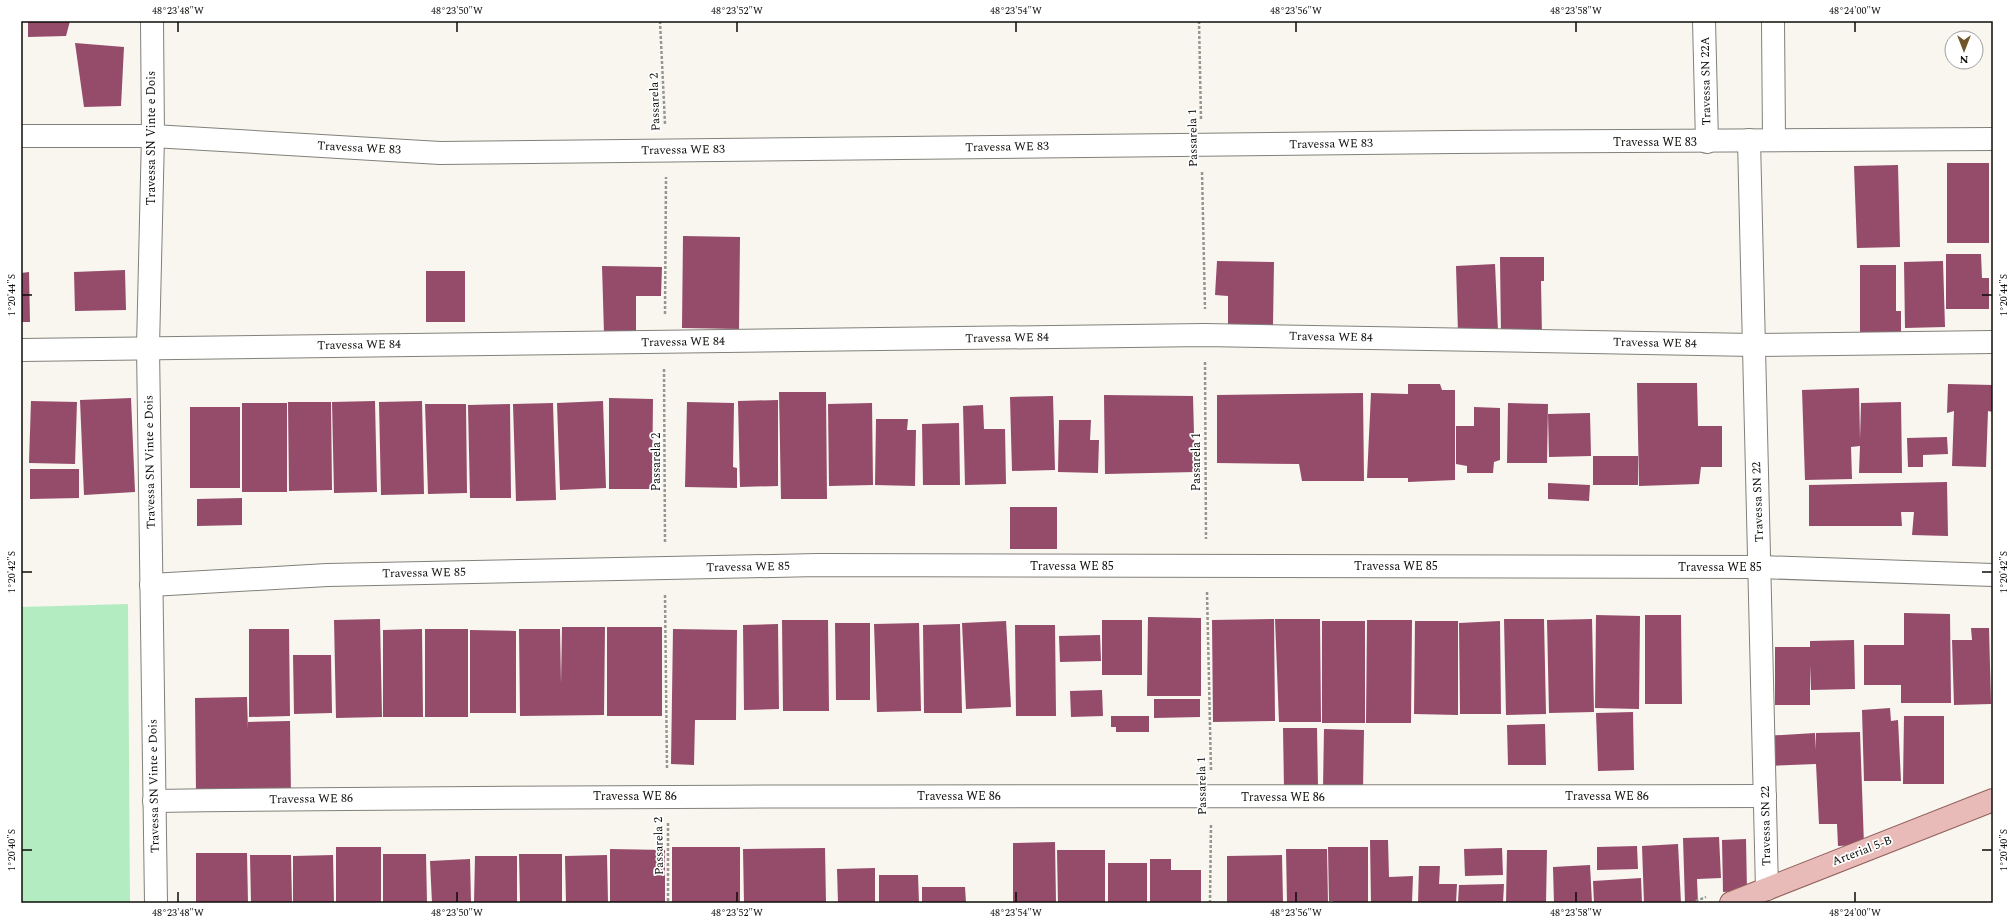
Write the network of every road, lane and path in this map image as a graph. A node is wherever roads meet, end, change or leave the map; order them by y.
1 (152, 21) edge
2 (660, 21) edge
3 (1199, 21) edge
4 (1704, 21) edge
5 (1773, 21) edge
6 (21, 136) edge
7 (153, 136) junction
8 (1993, 139) edge
9 (1749, 140) junction
10 (1774, 140) junction
11 (1707, 142) junction
12 (1202, 146) junction
13 (666, 150) junction
14 (1205, 335) junction
15 (664, 342) junction
16 (1993, 342) edge
17 (1754, 345) junction
18 (148, 348) junction
19 (21, 350) edge
20 (1206, 566) junction
21 (1760, 568) junction
22 (665, 569) junction
23 (1993, 575) edge
24 (151, 585) junction
25 (667, 796) junction
26 (1765, 796) junction
27 (1212, 798) junction
28 (154, 800) junction
29 (1993, 800) edge
30 (1767, 888) junction
31 (156, 903) edge
32 (668, 903) edge
33 (1210, 903) edge
34 (1730, 903) edge

1 - 7 street, Travessa SN Vinte e Dois
2 - 13 path, Passarela 2
3 - 12 path, Passarela 1
4 - 11 street, Travessa SN 22A
5 - 10 street
6 - 7 street, Travessa WE 83
7 - 13 street, Travessa WE 83
7 - 18 street, Travessa SN Vinte e Dois
8 - 10 street, Travessa WE 83
9 - 10 street, Travessa WE 83
9 - 11 street, Travessa WE 83
9 - 17 street, Travessa SN 22
11 - 12 street, Travessa WE 83
12 - 13 street, Travessa WE 83
12 - 14 path, Passarela 1
13 - 15 path, Passarela 2
14 - 15 street, Travessa WE 84
14 - 17 street, Travessa WE 84
14 - 20 path, Passarela 1
15 - 18 street, Travessa WE 84
15 - 22 path, Passarela 2
16 - 17 street, Travessa WE 84
17 - 21 street, Travessa SN 22
18 - 19 street, Travessa WE 84
18 - 24 street, Travessa SN Vinte e Dois
20 - 21 street, Travessa WE 85
20 - 22 street, Travessa WE 85
20 - 27 path, Passarela 1
21 - 23 street, Travessa WE 85
21 - 26 street, Travessa SN 22
22 - 24 street, Travessa WE 85
22 - 25 path, Passarela 2
24 - 28 street, Travessa SN Vinte e Dois
25 - 27 street, Travessa WE 86
25 - 28 street, Travessa WE 86
25 - 32 path, Passarela 2
26 - 27 street, Travessa WE 86
26 - 30 street, Travessa SN 22
27 - 33 path, Passarela 1
28 - 31 street, Travessa SN Vinte e Dois
29 - 30 main road, Arterial 5-B
30 - 34 main road, Arterial 5-B

